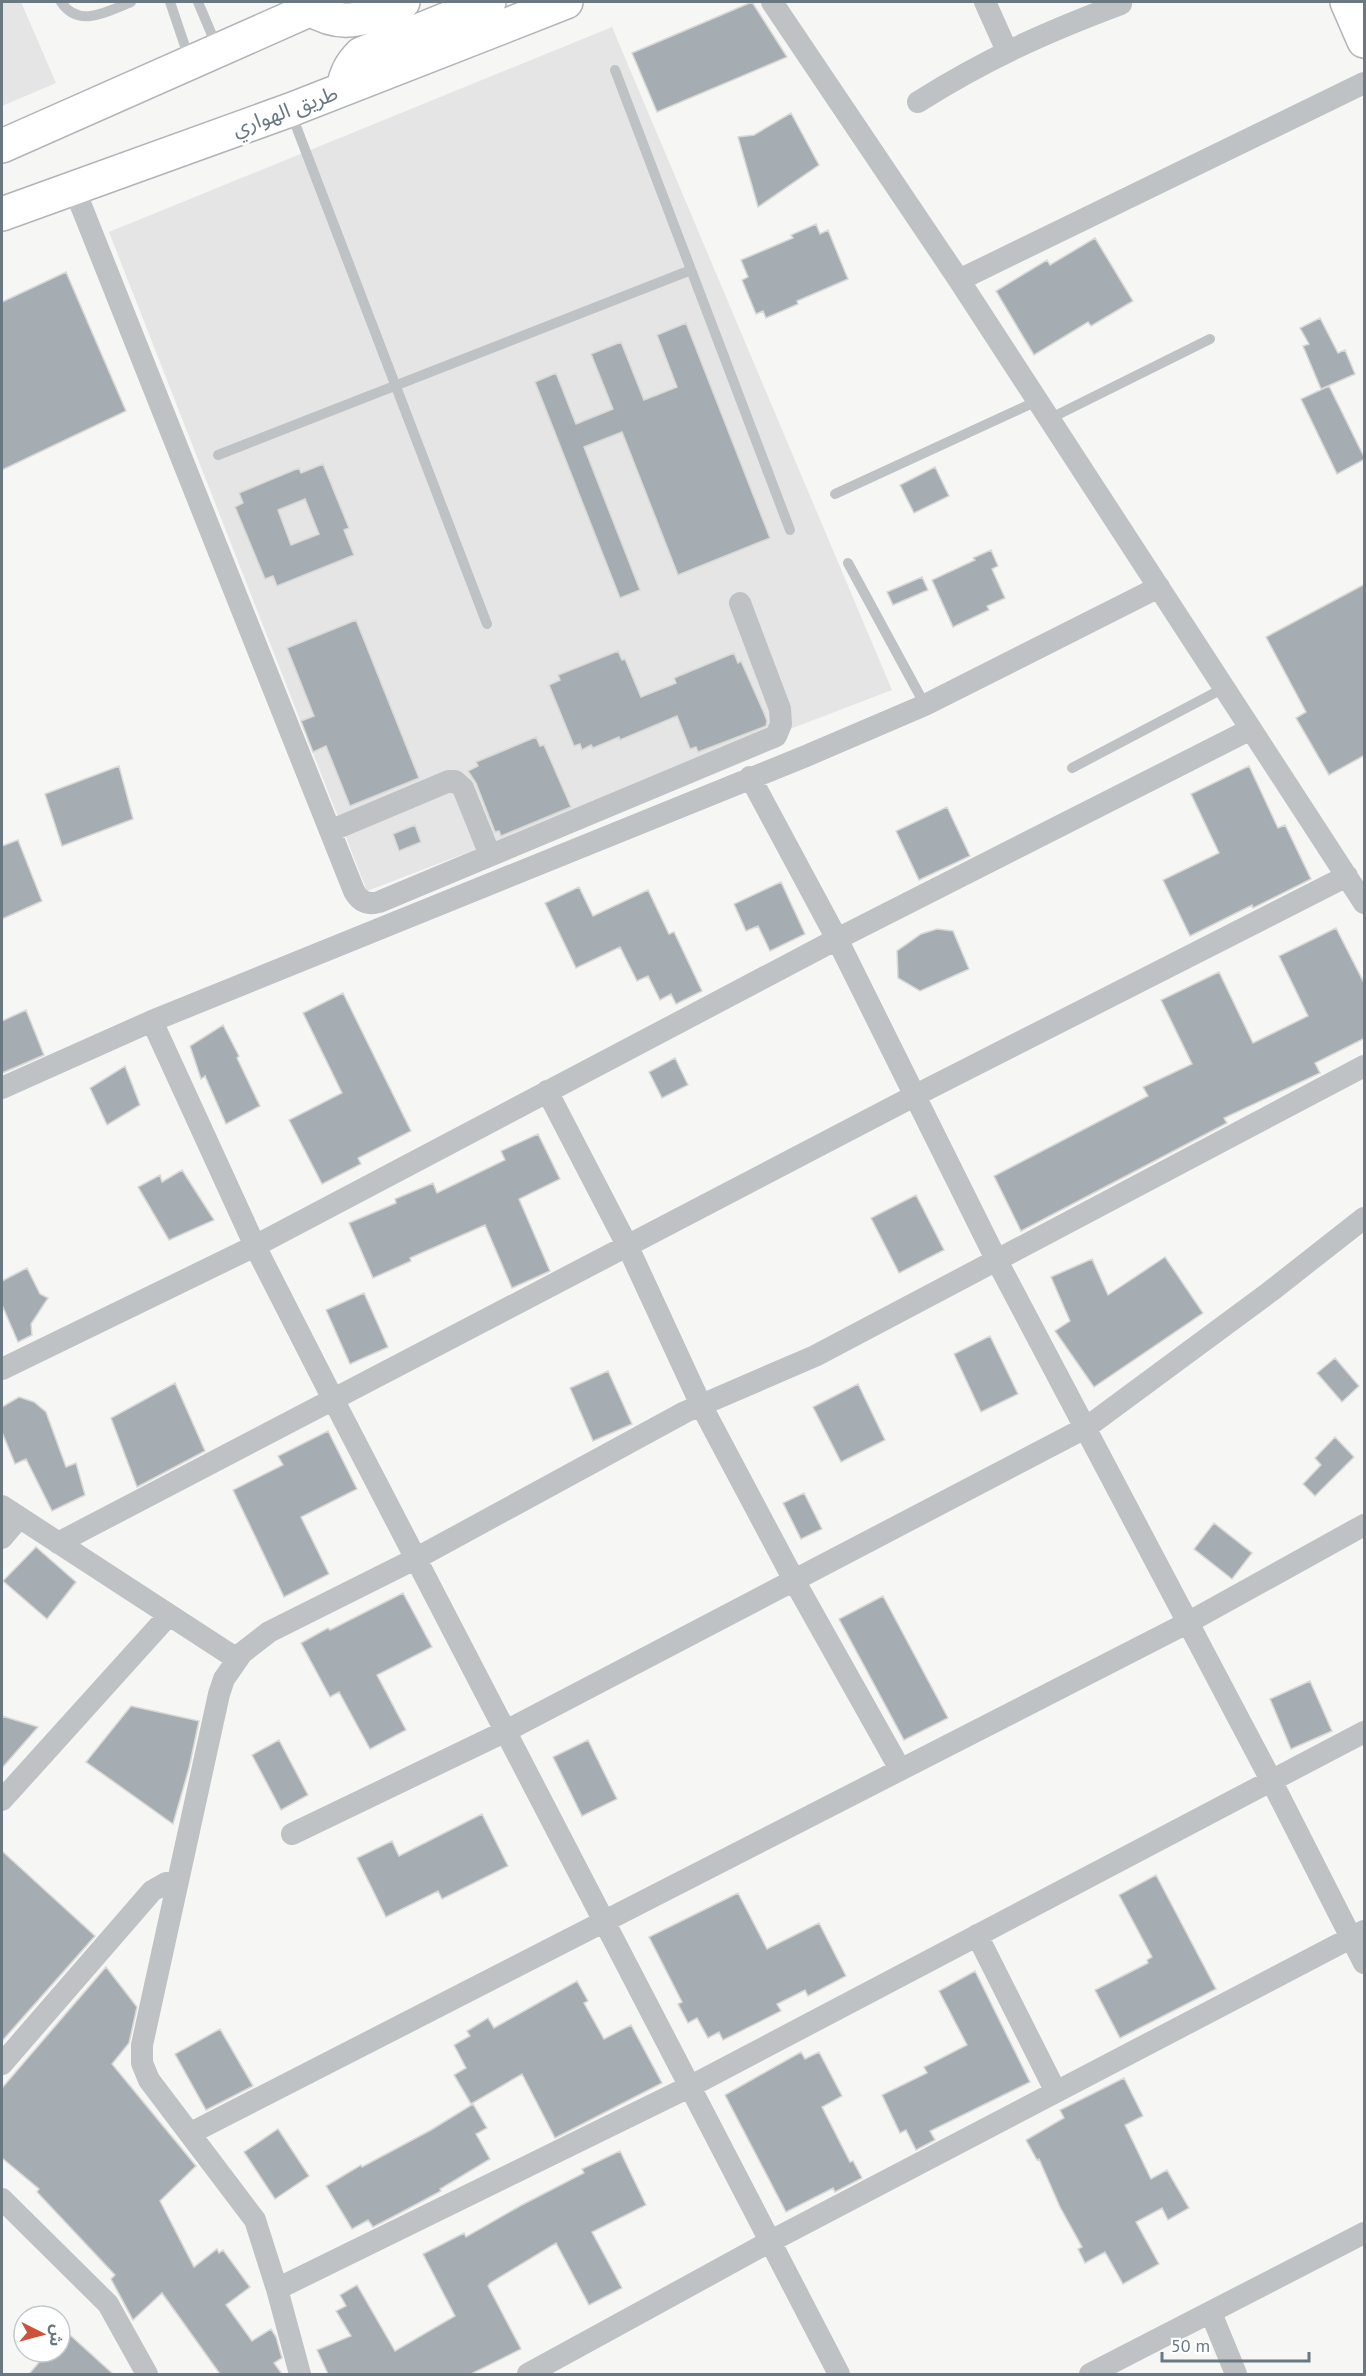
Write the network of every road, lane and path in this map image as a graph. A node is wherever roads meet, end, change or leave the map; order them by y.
1 (61, 2) edge
2 (131, 2) edge
3 (170, 2) edge
4 (198, 2) edge
5 (403, 2) edge
6 (489, 2) edge
7 (566, 2) edge
8 (772, 2) edge
9 (985, 2) edge
10 (1347, 2) edge
11 (1120, 4) dead end
12 (319, 5) edge
13 (1365, 41) edge
14 (1007, 51) junction
15 (204, 56) junction
16 (615, 70) dead end
17 (1365, 83) edge
18 (343, 89) junction
19 (918, 102) dead end
20 (290, 110) junction
21 (2, 146) edge
22 (74, 188) junction
23 (2, 214) edge
24 (691, 270) junction
25 (959, 280) junction
26 (1210, 339) dead end
27 (396, 385) junction
28 (1043, 410) junction
29 (218, 455) dead end
30 (835, 494) dead end
31 (790, 530) dead end
32 (848, 563) dead end
33 (1159, 587) junction
34 (741, 603) dead end
35 (487, 624) dead end
36 (1224, 688) junction
37 (925, 705) junction
38 (1251, 729) junction
39 (1072, 768) dead end
40 (750, 777) junction
41 (330, 831) junction
42 (490, 855) junction
43 (1347, 876) junction
44 (1365, 903) edge
45 (837, 939) junction
46 (152, 1021) junction
47 (1365, 1066) edge
48 (2, 1088) edge
49 (547, 1091) junction
50 (916, 1095) junction
51 (1365, 1218) edge
52 (255, 1246) junction
53 (628, 1247) junction
54 (996, 1259) junction
55 (2, 1369) edge
56 (333, 1400) junction
57 (701, 1405) junction
58 (1087, 1427) junction
59 (10, 1512) edge
60 (1365, 1525) edge
61 (2, 1538) edge
62 (58, 1543) junction
63 (415, 1559) junction
64 (795, 1582) junction
65 (169, 1615) junction
66 (1189, 1622) junction
67 (237, 1659) junction
68 (504, 1732) junction
69 (1365, 1732) edge
70 (900, 1769) junction
71 (1271, 1780) junction
72 (2, 1800) edge
73 (292, 1834) dead end
74 (178, 1881) junction
75 (605, 1920) junction
76 (1358, 1934) edge
77 (976, 1935) junction
78 (1365, 1963) edge
79 (2, 2064) edge
80 (691, 2086) junction
81 (1056, 2092) junction
82 (191, 2133) junction
83 (2, 2199) edge
84 (1365, 2233) edge
85 (771, 2241) junction
86 (277, 2289) junction
87 (1211, 2313) junction
88 (147, 2374) edge
89 (300, 2374) edge
90 (528, 2374) edge
91 (839, 2374) edge
92 (1090, 2374) edge
93 (1236, 2374) edge

1 - 2 lane
3 - 15 lane
4 - 15 lane
5 - 12 main road
6 - 18 main road
7 - 18 main road, طريق الهواري
8 - 25 street
9 - 14 street
10 - 13 main road
11 - 14 street
12 - 15 main road
14 - 19 street
15 - 21 main road
16 - 24 lane
17 - 25 street
18 - 20 main road, طريق الهواري
20 - 22 main road, طريق الهواري
20 - 27 lane
22 - 23 main road, طريق الهواري
22 - 41 street
24 - 27 lane
24 - 31 lane
25 - 28 street
26 - 28 lane
27 - 29 lane
27 - 35 lane
28 - 30 lane
28 - 33 street
32 - 37 lane
33 - 36 street
33 - 37 street
34 - 42 street
36 - 38 street
36 - 39 lane
37 - 40 street
38 - 43 street
38 - 45 street
40 - 45 street
40 - 46 street
41 - 42 street
41 - 42 street
43 - 44 street
43 - 50 street
45 - 49 street
45 - 50 street
46 - 48 street
46 - 52 street
47 - 54 street
49 - 52 street
49 - 53 street
50 - 53 street
50 - 54 street
51 - 58 street
52 - 55 street
52 - 56 street
53 - 56 street
53 - 57 street
54 - 57 street
54 - 58 street
56 - 62 street
56 - 63 street
57 - 63 street
57 - 64 street
58 - 64 street
58 - 66 street
59 - 61 street
59 - 62 street
60 - 66 street
62 - 65 street
63 - 67 street
63 - 68 street
64 - 68 street
64 - 70 street
65 - 67 street
65 - 72 street
66 - 70 street
66 - 71 street
67 - 74 street
68 - 73 street
68 - 75 street
69 - 71 street
70 - 75 street
71 - 76 street
71 - 77 street
74 - 79 street
74 - 82 street
75 - 80 street
75 - 82 street
76 - 78 street
76 - 81 street
77 - 80 street
77 - 81 street
80 - 85 street
80 - 86 street
81 - 85 street
82 - 86 street
83 - 88 street
84 - 87 street
85 - 90 street
85 - 91 street
86 - 89 street
87 - 92 street
87 - 93 street

